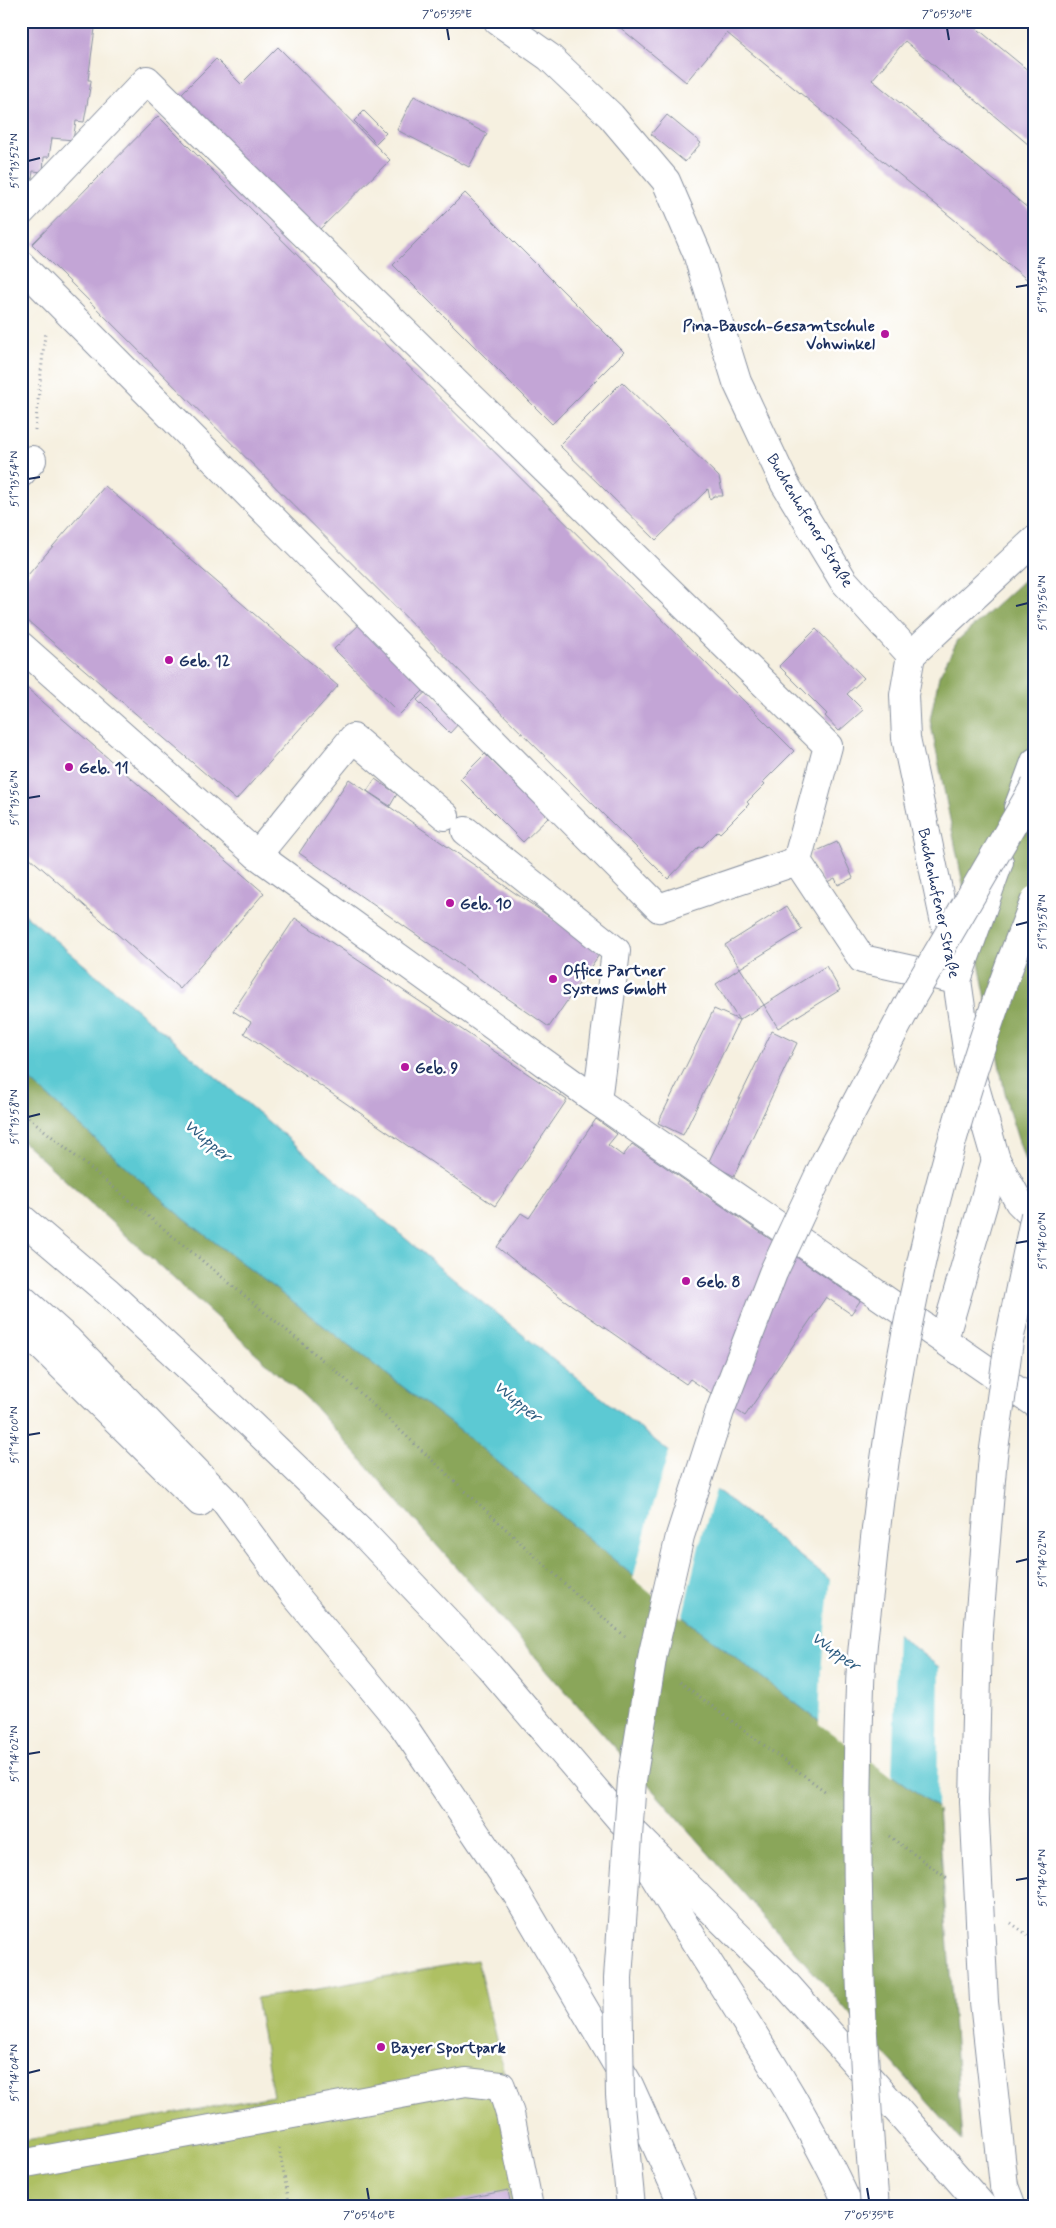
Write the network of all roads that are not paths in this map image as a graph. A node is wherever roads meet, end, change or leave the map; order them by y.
1 (498, 21) edge
2 (21, 212) edge
3 (21, 265) edge
4 (1035, 540) edge
5 (21, 646) edge
6 (911, 655) junction
7 (1035, 762) edge
8 (1035, 786) edge
9 (257, 855) junction
10 (797, 861) junction
11 (1035, 900) edge
12 (957, 980) junction
13 (597, 1101) junction
14 (996, 1160) junction
15 (1035, 1216) edge
16 (21, 1218) edge
17 (21, 1298) edge
18 (21, 1326) edge
19 (944, 1339) junction
20 (1035, 1404) edge
21 (294, 1594) junction
22 (620, 1819) junction
23 (21, 2164) edge
24 (1008, 2200) edge
25 (528, 2207) edge
26 (631, 2207) edge
27 (684, 2207) edge
28 (849, 2207) edge
29 (875, 2207) edge
30 (983, 2207) edge

1 - 6 main road, Buchenhofener Straße
2 - 10 main road
3 - 10 main road
4 - 6 main road
5 - 9 main road
6 - 12 main road, Buchenhofener Straße
7 - 12 main road
8 - 26 main road, bridge
9 - 13 main road
9 - 13 main road
10 - 12 main road
11 - 29 main road, bridge
12 - 14 main road, Buchenhofener Straße
13 - 19 main road
14 - 15 main road, Buchenhofener Straße
14 - 19 main road
15 - 24 main road, bridge
16 - 22 main road
17 - 21 main road
18 - 21 main road
19 - 20 main road
21 - 27 main road
22 - 28 main road
22 - 30 main road
23 - 25 main road

